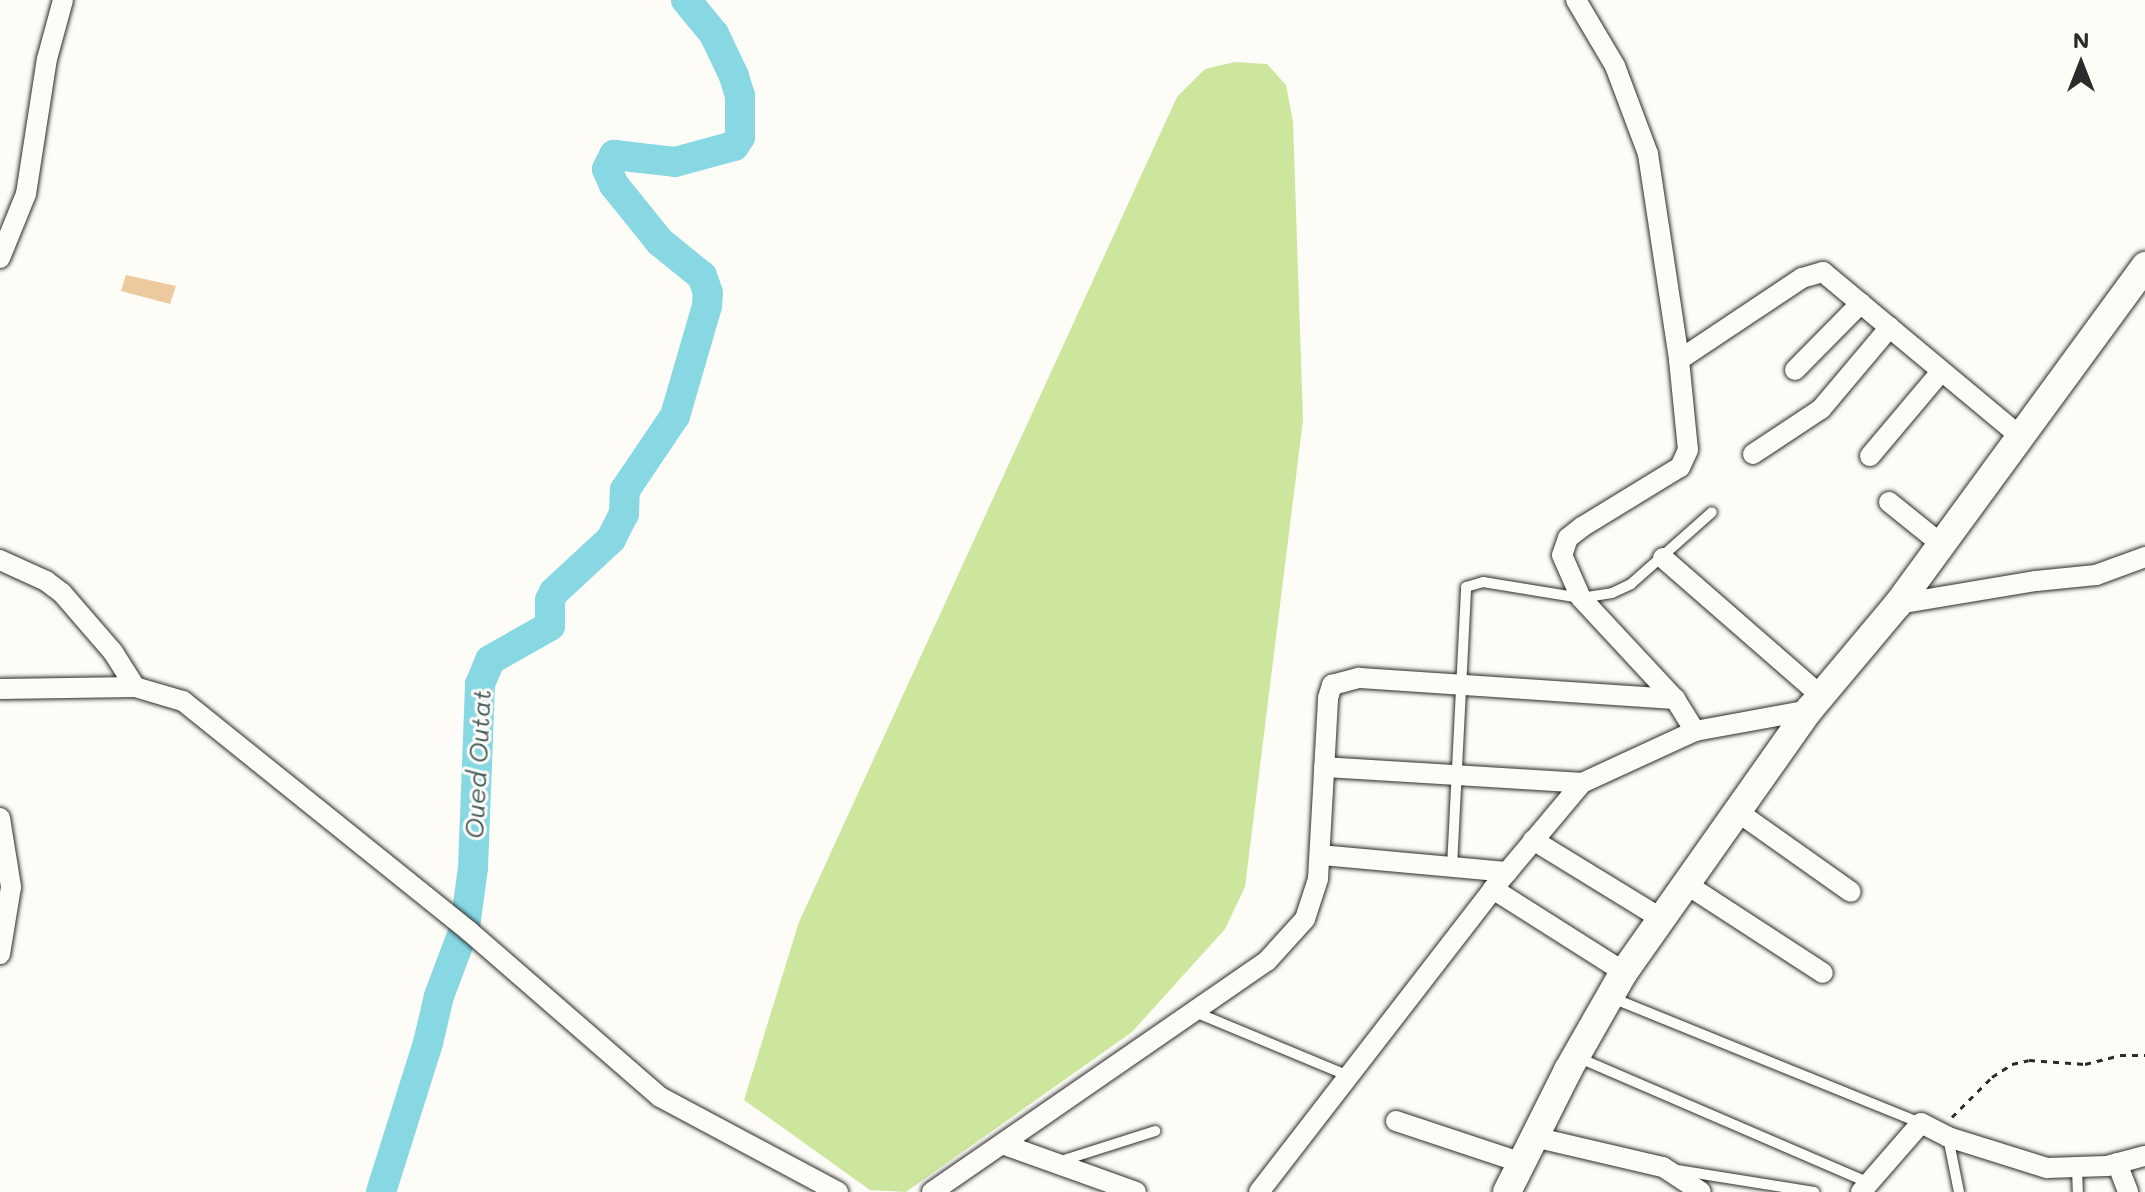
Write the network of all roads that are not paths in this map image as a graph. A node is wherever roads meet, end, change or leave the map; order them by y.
1 (63, 0) edge
2 (1576, 0) edge
3 (0, 258) edge
4 (2145, 266) edge
5 (1861, 303) junction
6 (1890, 327) junction
7 (1679, 360) junction
8 (1795, 370) dead end
9 (1940, 373) junction
10 (2020, 436) junction
11 (1753, 454) dead end
12 (1870, 456) dead end
13 (1889, 502) dead end
14 (1712, 512) dead end
15 (1941, 544) junction
16 (2145, 557) edge
17 (1663, 558) junction
18 (0, 560) edge
19 (1581, 598) junction
20 (1898, 604) junction
21 (1462, 685) junction
22 (135, 687) junction
23 (0, 689) edge
24 (1675, 699) junction
25 (1815, 703) junction
26 (1695, 731) junction
27 (1324, 767) junction
28 (1458, 775) junction
29 (1582, 783) junction
30 (1738, 812) junction
31 (0, 818) edge
32 (1533, 840) junction
33 (1321, 855) junction
34 (1452, 867) junction
35 (1507, 872) junction
36 (1686, 884) junction
37 (1493, 889) junction
38 (1851, 892) dead end
39 (1662, 919) junction
40 (0, 954) edge
41 (1624, 972) junction
42 (1823, 973) dead end
43 (1608, 996) junction
44 (1193, 1011) junction
45 (1576, 1056) junction
46 (1349, 1076) junction
47 (1396, 1121) dead end
48 (1921, 1123) junction
49 (1155, 1131) dead end
50 (1944, 1135) junction
51 (1534, 1137) junction
52 (1005, 1145) junction
53 (2145, 1156) edge
54 (1519, 1162) junction
55 (1055, 1163) junction
56 (2117, 1163) junction
57 (1663, 1167) junction
58 (2077, 1168) junction
59 (1095, 1185) edge
60 (1865, 1187) edge
61 (940, 1190) edge
62 (838, 1192) edge
63 (1136, 1192) edge
64 (1259, 1192) edge
65 (1507, 1192) edge
66 (1701, 1192) edge
67 (1814, 1192) edge
68 (1959, 1192) edge
69 (2078, 1192) edge
70 (2128, 1192) edge

1 - 3 street
2 - 7 street
4 - 10 street
5 - 6 street
5 - 7 street
5 - 8 street
6 - 9 street
6 - 11 street
7 - 19 street
9 - 10 street
9 - 12 street
10 - 15 street
13 - 15 street
14 - 17 lane
15 - 20 street
16 - 20 street
17 - 19 lane
17 - 25 street
18 - 22 street
19 - 21 lane
19 - 24 street
20 - 25 street
21 - 24 street
21 - 27 street
21 - 28 lane
22 - 23 street
22 - 62 street
24 - 26 street
25 - 26 street
25 - 30 street
26 - 29 street
27 - 28 street
27 - 33 street
28 - 29 street
28 - 34 lane
29 - 32 street
30 - 36 street
30 - 38 street
31 - 40 street
32 - 35 street
32 - 39 street
33 - 34 street
33 - 44 street
34 - 35 street
35 - 37 street
36 - 39 street
36 - 42 street
37 - 41 street
37 - 46 street
39 - 41 street
41 - 43 street
43 - 45 street
43 - 48 lane
44 - 46 lane
44 - 52 street
45 - 51 street
45 - 60 lane
46 - 64 street
47 - 54 street
48 - 50 street
48 - 60 street
49 - 55 lane
50 - 58 street
50 - 68 lane
51 - 54 street
51 - 57 street
52 - 55 street
52 - 61 street
53 - 56 street
54 - 65 street
55 - 59 street
56 - 58 street
56 - 70 street
57 - 66 street
57 - 67 lane
58 - 69 lane
59 - 63 street

